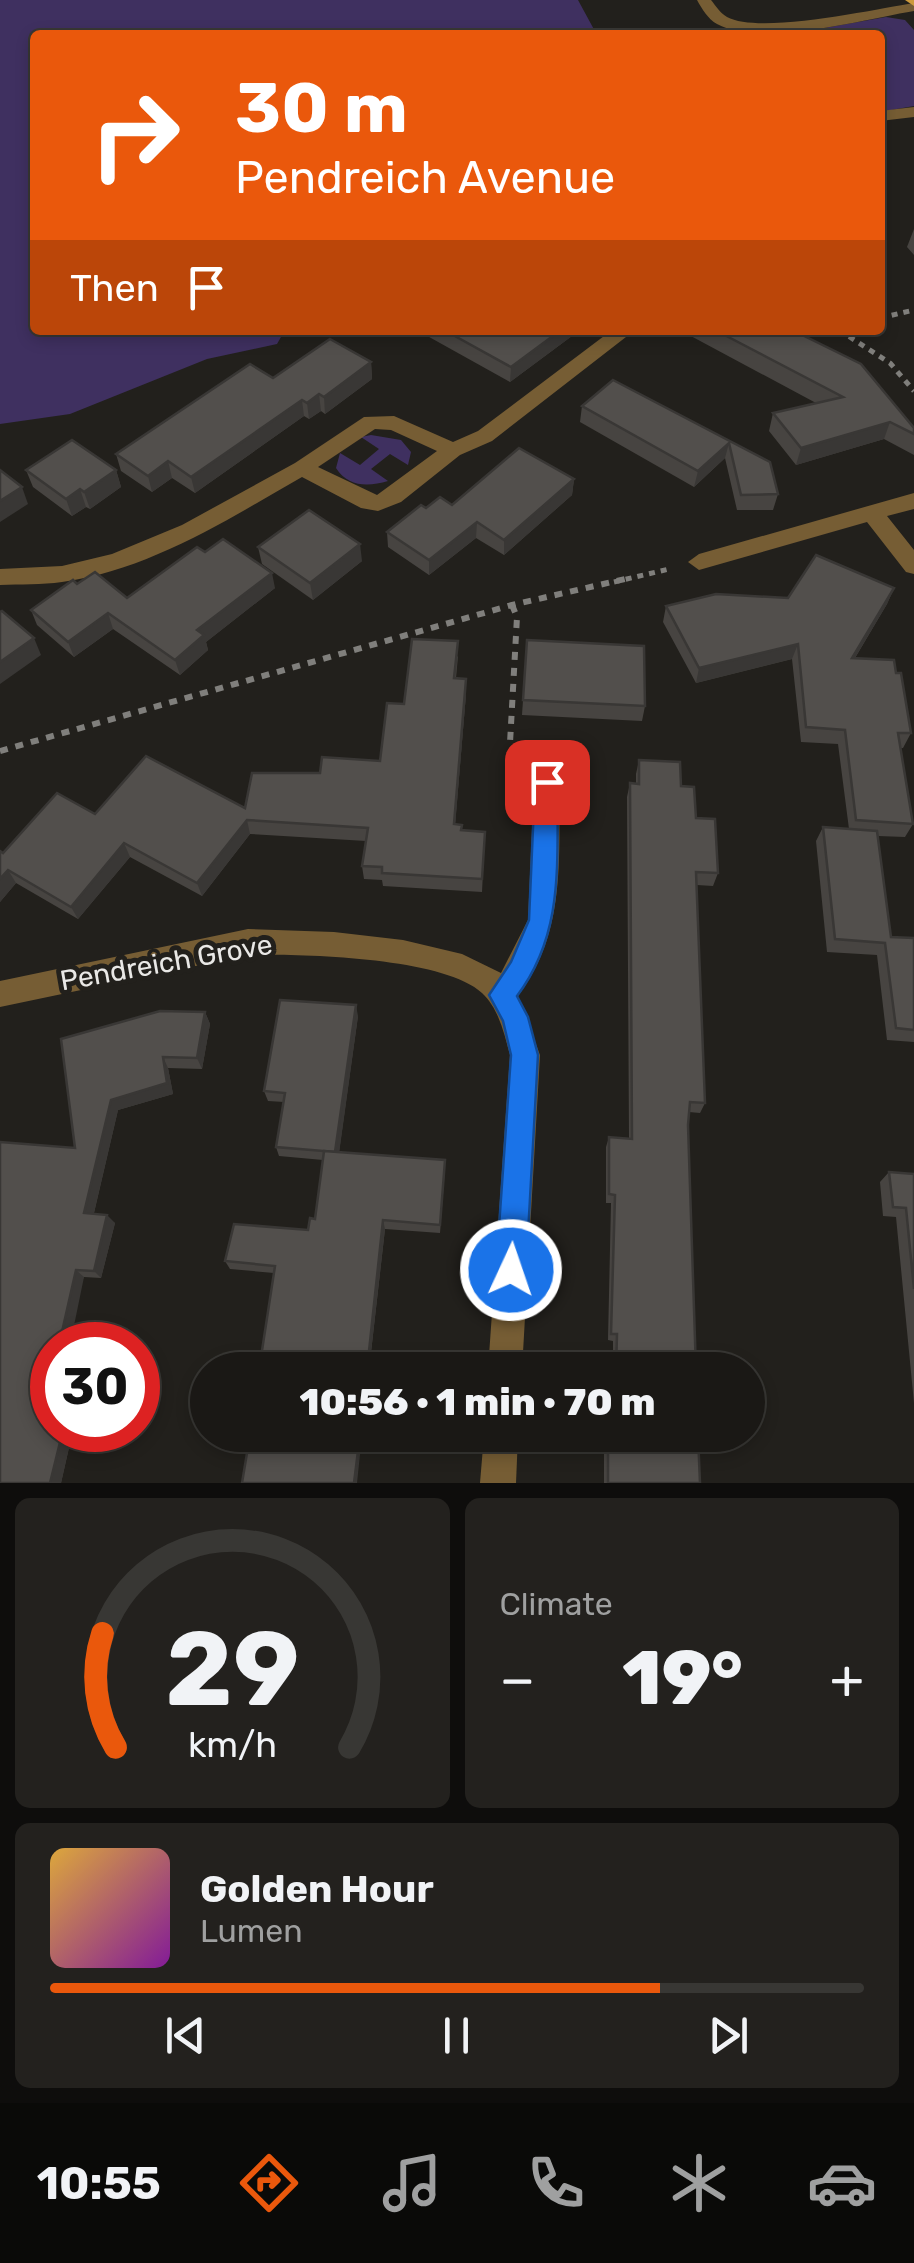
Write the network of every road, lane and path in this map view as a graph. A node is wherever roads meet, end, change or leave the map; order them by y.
1 (704, 0) edge
2 (913, 3) edge
3 (914, 112) edge
4 (885, 115) edge
5 (914, 310) edge
6 (885, 317) edge
7 (618, 335) edge
8 (848, 335) edge
9 (914, 391) edge
10 (452, 450) junction
11 (302, 468) junction
12 (914, 501) edge
13 (872, 513) junction
14 (699, 562) joint
15 (914, 566) edge
16 (0, 577) edge
17 (512, 605) junction
18 (0, 750) edge
19 (547, 782) joint
20 (0, 994) edge
21 (502, 995) junction
22 (506, 1352) edge
23 (500, 1452) edge
24 (498, 1483) edge

1 - 2 street
3 - 4 street
5 - 6 path
7 - 10 street
8 - 9 path
10 - 11 street
10 - 11 street
11 - 16 street
12 - 13 street
13 - 14 street
13 - 15 street
14 - 17 path
17 - 18 path
17 - 19 path
19 - 21 street
20 - 21 street, Pendreich Grove
21 - 22 street
23 - 24 street

